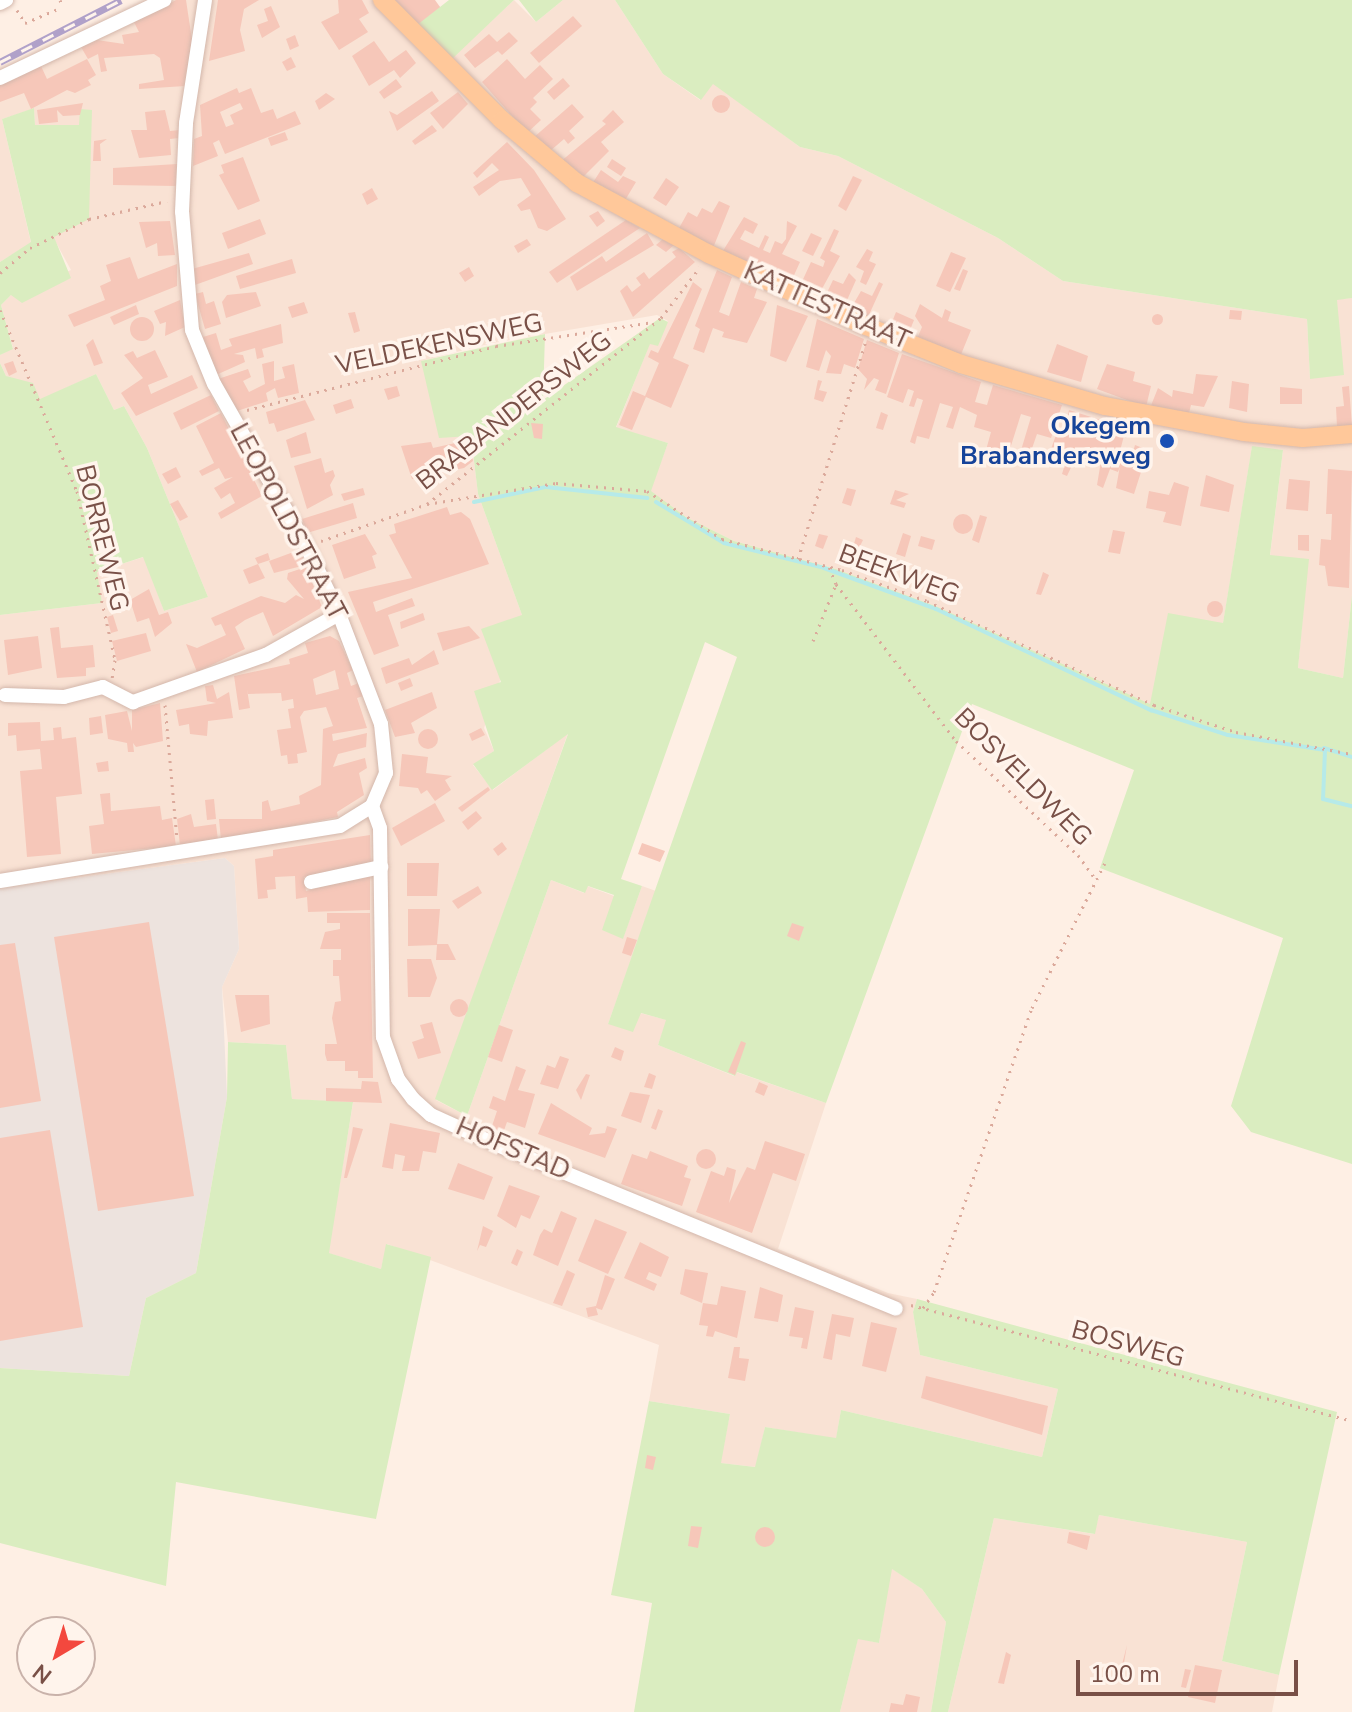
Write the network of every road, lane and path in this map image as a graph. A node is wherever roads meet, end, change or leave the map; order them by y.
1 (9, 0) edge
2 (60, 0) edge
3 (164, 0) edge
4 (205, 0) edge
5 (382, 0) edge
6 (0, 3) edge
7 (63, 6) dead end
8 (56, 10) dead end
9 (0, 78) edge
10 (183, 201) junction
11 (709, 254) junction
12 (0, 273) edge
13 (0, 310) edge
14 (657, 321) junction
15 (871, 328) junction
16 (232, 415) junction
17 (1352, 434) edge
18 (427, 504) junction
19 (306, 545) junction
20 (798, 559) junction
21 (829, 566) junction
22 (836, 584) junction
23 (339, 614) junction
24 (813, 641) dead end
25 (111, 689) junction
26 (164, 693) junction
27 (5, 695) dead end
28 (1352, 754) edge
29 (372, 806) junction
30 (178, 852) junction
31 (1105, 863) dead end
32 (381, 867) junction
33 (0, 881) edge
34 (1097, 881) junction
35 (311, 882) dead end
36 (923, 1308) junction
37 (896, 1309) joint
38 (1352, 1421) edge

1 - 6 street
1 - 8 path
2 - 7 path
3 - 9 street
4 - 10 street, LEOPOLDSTRAAT
5 - 11 main road, KATTESTRAAT
10 - 12 path
10 - 16 street, LEOPOLDSTRAAT
11 - 14 path, BRABANDERSWEG
11 - 15 main road, KATTESTRAAT
13 - 25 path, BORREWEG
14 - 16 path, VELDEKENSWEG
14 - 18 path, BRABANDERSWEG
15 - 17 main road, KATTESTRAAT
15 - 20 path
16 - 19 street, LEOPOLDSTRAAT
18 - 19 path, BRABANDERSWEG
18 - 20 path, BEEKWEG
19 - 23 street, LEOPOLDSTRAAT
20 - 21 path, BEEKWEG
21 - 22 path, BOSVELDWEG
21 - 28 path, BEEKWEG
22 - 24 path
22 - 34 path, BOSVELDWEG
23 - 26 street
23 - 29 street, LEOPOLDSTRAAT
25 - 26 street
25 - 27 street
26 - 30 path
29 - 30 street
29 - 32 street, HOFSTAD
30 - 33 street
31 - 34 path
32 - 35 street
32 - 37 street, HOFSTAD
34 - 36 path
36 - 37 path, BOSWEG
36 - 38 path, BOSWEG

